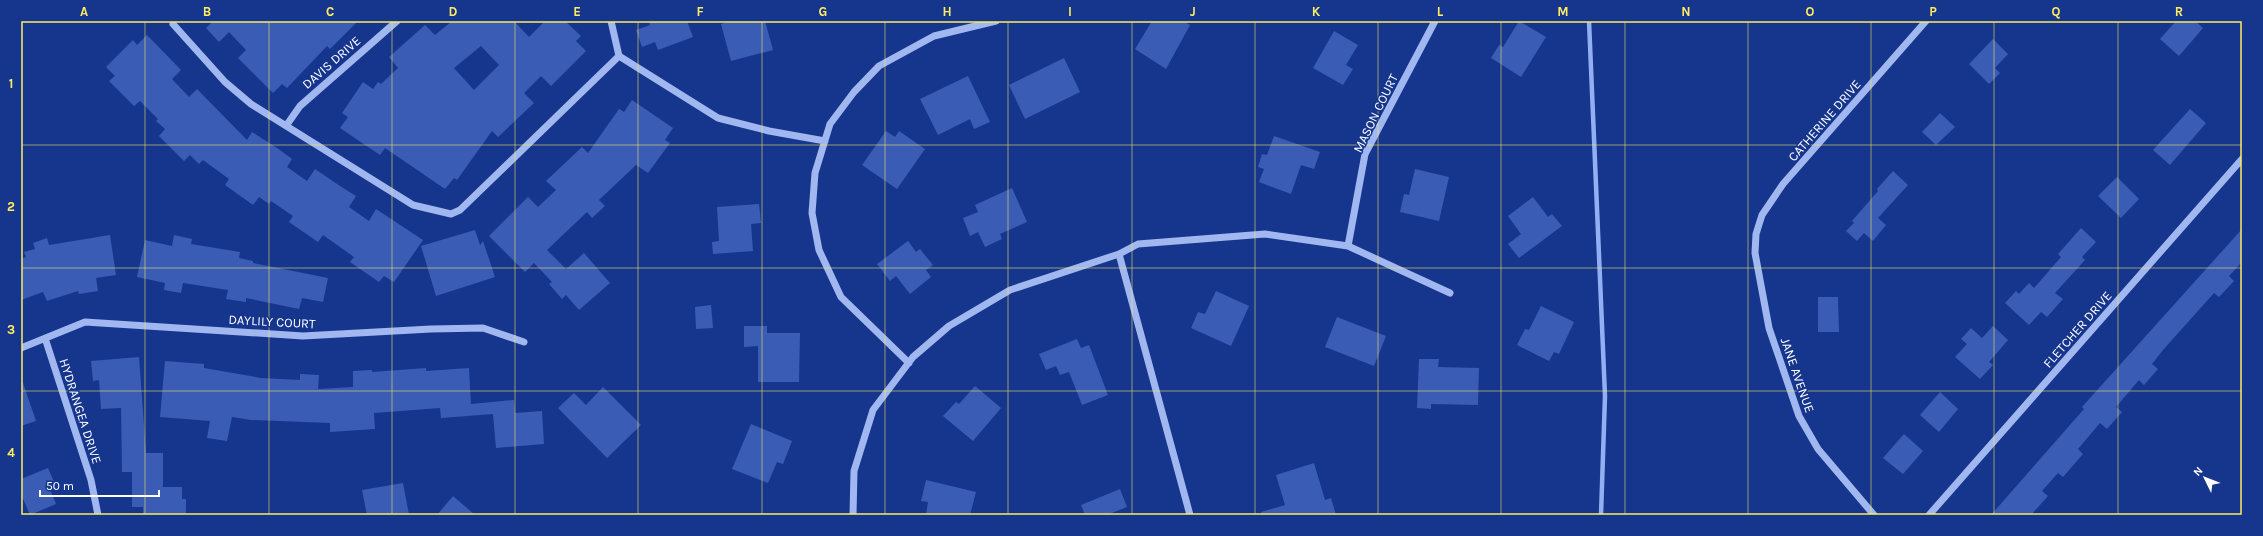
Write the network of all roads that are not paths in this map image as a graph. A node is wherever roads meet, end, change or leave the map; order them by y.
1 (397, 21) edge
2 (611, 21) edge
3 (996, 21) edge
4 (1435, 21) edge
5 (1926, 21) edge
6 (174, 24) dead end
7 (618, 56) junction
8 (286, 126) junction
9 (825, 141) junction
10 (2242, 159) edge
11 (1756, 243) joint
12 (1348, 246) junction
13 (1120, 254) junction
14 (1450, 293) dead end
15 (45, 338) junction
16 (524, 342) dead end
17 (21, 348) edge
18 (909, 362) junction
19 (98, 515) edge
20 (853, 515) edge
21 (1190, 515) edge
22 (1874, 515) edge
23 (1929, 515) edge

1 - 8 street, DAVIS DRIVE
2 - 7 street
3 - 9 street
4 - 12 street, MASON COURT
5 - 11 street, CATHERINE DRIVE
6 - 8 street
7 - 8 street
7 - 9 street
9 - 18 street
10 - 23 street, FLETCHER DRIVE
11 - 22 street, JANE AVENUE
12 - 13 street
12 - 14 street
13 - 18 street
13 - 21 street
15 - 16 street, DAYLILY COURT
15 - 17 street, DAYLILY COURT
15 - 19 street, HYDRANGEA DRIVE
18 - 20 street

